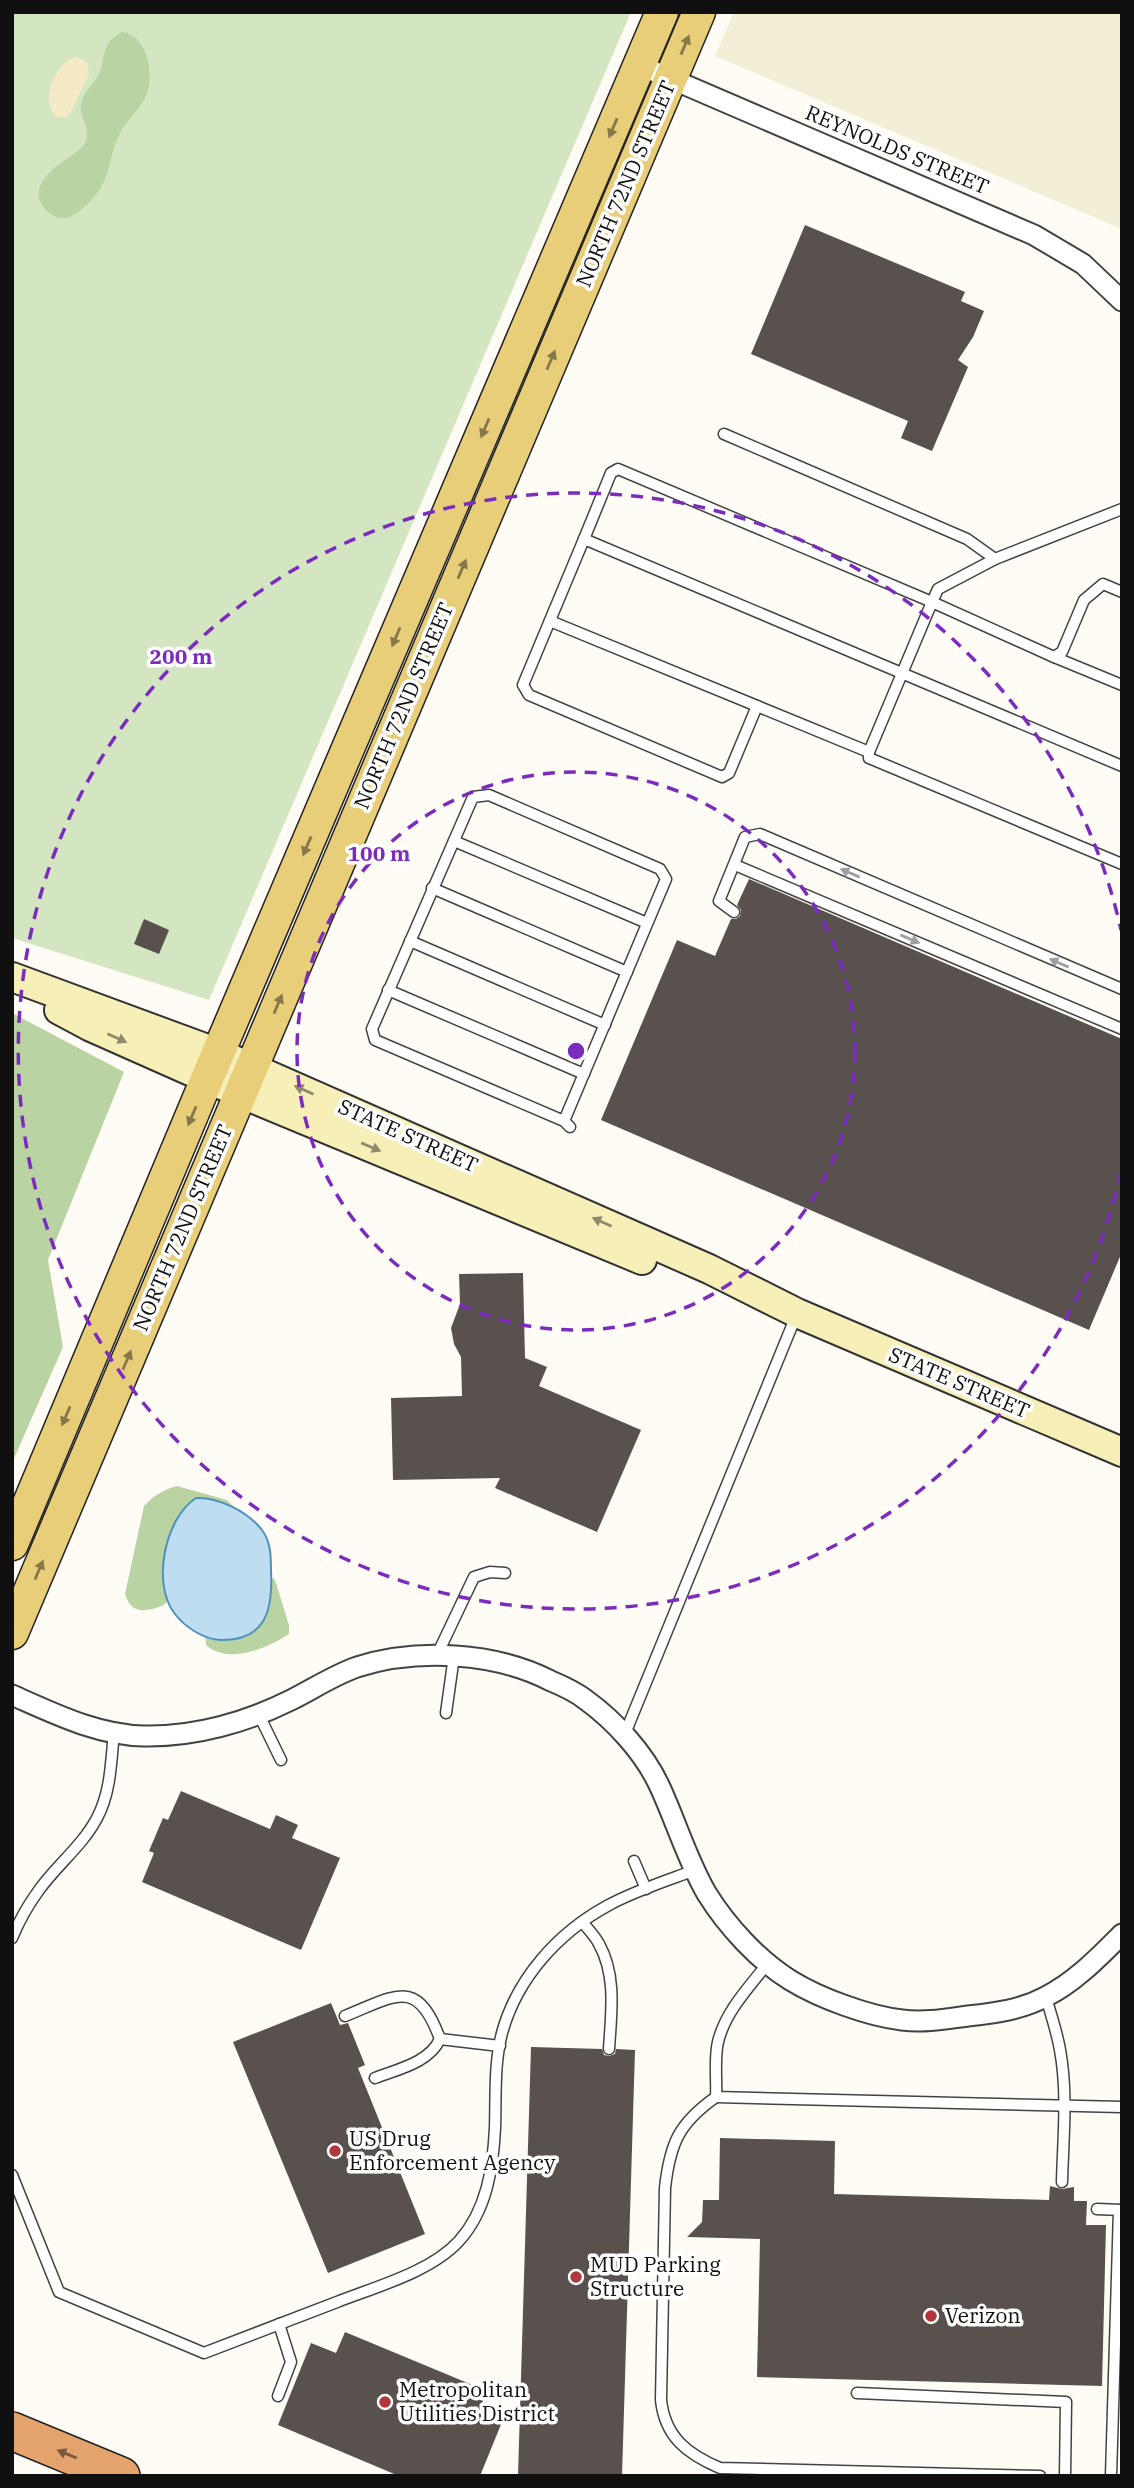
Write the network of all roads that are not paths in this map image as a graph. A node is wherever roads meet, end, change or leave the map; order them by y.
1 (662, 12) edge
2 (699, 12) edge
3 (639, 65) junction
4 (671, 78) junction
5 (1122, 301) edge
6 (724, 434) dead end
7 (1122, 509) edge
8 (584, 539) junction
9 (995, 559) junction
10 (1122, 592) edge
11 (932, 602) junction
12 (550, 621) junction
13 (1054, 657) junction
14 (903, 672) junction
15 (1122, 685) edge
16 (757, 706) junction
17 (869, 752) junction
18 (1122, 766) edge
19 (454, 841) junction
20 (735, 864) junction
21 (1122, 864) edge
22 (432, 888) junction
23 (734, 912) dead end
24 (647, 923) junction
25 (410, 941) junction
26 (627, 972) junction
27 (12, 977) edge
28 (12, 986) edge
29 (1122, 989) edge
30 (388, 990) junction
31 (605, 1025) junction
32 (1122, 1029) edge
33 (213, 1066) junction
34 (584, 1074) junction
35 (246, 1080) junction
36 (797, 1313) junction
37 (1122, 1452) edge
38 (12, 1544) edge
39 (505, 1573) dead end
40 (12, 1633) edge
41 (446, 1655) junction
42 (12, 1695) edge
43 (446, 1713) dead end
44 (259, 1715) junction
45 (114, 1732) junction
46 (624, 1737) junction
47 (281, 1760) dead end
48 (634, 1861) dead end
49 (695, 1870) junction
50 (646, 1889) junction
51 (582, 1922) junction
52 (1122, 1934) edge
53 (12, 1938) edge
54 (768, 1963) junction
55 (1046, 1997) junction
56 (345, 2016) dead end
57 (440, 2039) junction
58 (500, 2046) junction
59 (609, 2049) dead end
60 (375, 2078) dead end
61 (716, 2097) junction
62 (1064, 2105) junction
63 (1122, 2107) edge
64 (12, 2175) edge
65 (1062, 2182) dead end
66 (1097, 2209) dead end
67 (1120, 2210) edge
68 (279, 2324) junction
69 (858, 2393) dead end
70 (278, 2396) dead end
71 (12, 2431) edge
72 (121, 2476) edge
73 (1040, 2476) edge
74 (1065, 2476) edge
75 (1111, 2476) edge

1 - 3 main road, NORTH 72ND STREET
4 -> 2 main road, NORTH 72ND STREET
3 - 4 street, REYNOLDS STREET
3 -> 33 main road, NORTH 72ND STREET
4 - 5 street, REYNOLDS STREET
35 -> 4 main road, NORTH 72ND STREET
6 - 9 lane
7 - 9 lane
8 - 11 lane
8 - 12 lane
8 - 14 lane
9 - 11 lane
10 - 13 lane
11 - 13 lane
11 - 14 lane
12 - 16 lane
12 - 16 lane
13 - 15 lane
14 - 17 lane
14 - 18 lane
16 - 17 lane
17 - 21 lane
19 - 22 lane
19 - 24 lane
19 - 24 lane
20 - 23 lane
29 -> 20 lane
20 -> 32 lane
22 - 25 lane
22 - 26 lane
24 - 26 lane
25 - 30 lane
25 - 31 lane
26 - 31 lane
27 - 33 street, STATE STREET
28 -> 33 street, STATE STREET
30 - 34 lane
30 - 34 lane
31 - 34 lane
33 - 35 street, STATE STREET
33 -> 38 main road, NORTH 72ND STREET
35 - 36 street, STATE STREET
40 -> 35 main road, NORTH 72ND STREET
36 - 37 street, STATE STREET
36 - 46 lane
39 - 41 lane
41 - 43 lane
41 - 44 street
41 - 46 street
42 - 45 street
44 - 45 street
44 - 47 lane
45 - 53 lane
46 - 49 street
48 - 50 lane
49 - 50 lane
49 - 54 street
50 - 51 lane
51 - 58 lane
51 - 59 lane
52 - 55 street
54 - 55 street
54 - 61 lane
55 - 62 lane
56 - 57 lane
57 - 58 lane
57 - 60 lane
58 - 68 lane
61 - 62 lane
61 - 73 lane
62 - 63 lane
62 - 65 lane
64 - 68 lane
66 - 67 lane
67 - 75 lane
68 - 70 lane
69 - 74 lane
72 -> 71 highway

